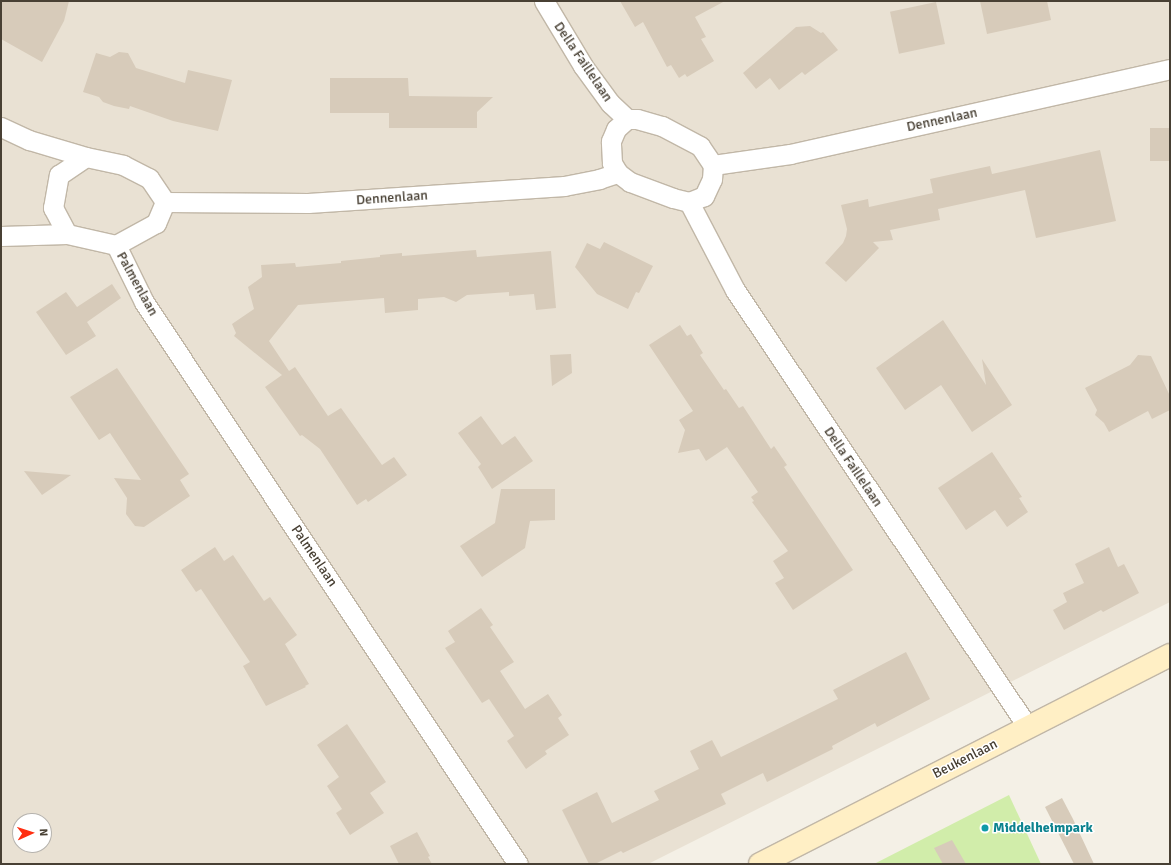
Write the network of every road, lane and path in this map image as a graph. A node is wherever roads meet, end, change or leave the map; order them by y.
1 (544, 1) edge
2 (1170, 69) edge
3 (627, 119) junction
4 (1, 127) edge
5 (86, 157) junction
6 (713, 166) junction
7 (618, 173) junction
8 (165, 202) junction
9 (688, 202) junction
10 (67, 234) junction
11 (1, 236) edge
12 (116, 245) junction
13 (1170, 655) edge
14 (1027, 726) junction
15 (518, 864) edge
16 (760, 864) edge

1 - 3 street, Della Faillelaan
2 - 6 street, Dennenlaan
3 - 6 street
3 - 7 street
4 - 5 street
5 - 8 street
5 - 10 street
6 - 9 street
7 - 8 street, Dennenlaan
7 - 9 street
8 - 12 street
9 - 14 street, Della Faillelaan
10 - 11 street
10 - 12 street
12 - 15 street, Palmenlaan
13 - 14 street, Beukenlaan
14 - 16 street, Beukenlaan

